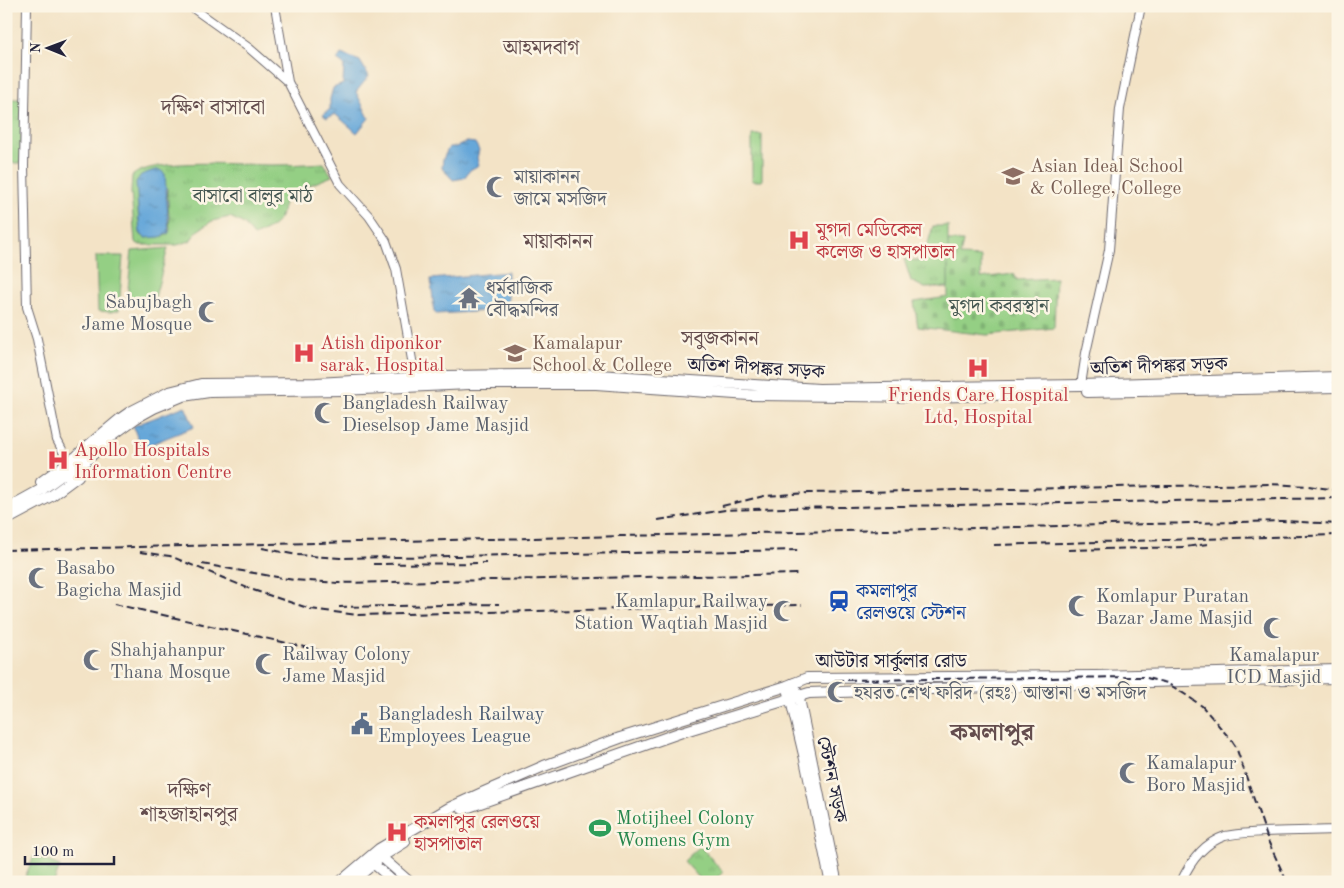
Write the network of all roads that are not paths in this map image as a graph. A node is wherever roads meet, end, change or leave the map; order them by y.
1 (27, 6) edge
2 (190, 6) edge
3 (275, 6) edge
4 (1141, 6) edge
5 (288, 82) junction
6 (1338, 377) edge
7 (415, 382) junction
8 (1283, 384) junction
9 (1081, 385) junction
10 (1338, 387) edge
11 (914, 392) junction
12 (76, 462) junction
13 (6, 503) edge
14 (6, 509) edge
15 (6, 516) edge
16 (6, 520) edge
17 (1338, 670) edge
18 (1338, 678) edge
19 (790, 684) junction
20 (795, 697) junction
21 (820, 814) junction
22 (1338, 828) edge
23 (374, 858) junction
24 (340, 882) edge
25 (352, 882) edge
26 (394, 882) edge
27 (410, 882) edge
28 (830, 882) edge
29 (837, 882) edge
30 (1181, 882) edge

1 - 12 street
2 - 5 street
3 - 5 street
4 - 9 street
5 - 7 street
6 - 8 main road, অতিশ দীপঙ্কর সড়ক
7 - 11 main road, অতিশ দীপঙ্কর সড়ক
7 - 12 main road, অতিশ দীপঙ্কর সড়ক
8 - 9 main road, অতিশ দীপঙ্কর সড়ক
8 - 10 main road, অতিশ দীপঙ্কর সড়ক
8 - 11 main road, অতিশ দীপঙ্কর সড়ক
9 - 11 main road, অতিশ দীপঙ্কর সড়ক
12 - 13 main road, অতিশ দীপঙ্কর সড়ক
12 - 14 main road
12 - 15 main road
12 - 16 main road
17 - 19 main road, আউটার সার্কুলার রোড
18 - 20 main road, আউটার সার্কুলার রোড
19 - 20 main road, স্টেশন সড়ক
19 - 23 main road, আউটার সার্কুলার রোড
20 - 21 main road, স্টেশন সড়ক
20 - 23 main road, আউটার সার্কুলার রোড
21 - 28 main road, স্টেশন সড়ক
21 - 29 main road, স্টেশন সড়ক
22 - 30 street
23 - 24 main road, আউটার সার্কুলার রোড
23 - 25 main road, আউটার সার্কুলার রোড
23 - 26 main road
23 - 27 main road

